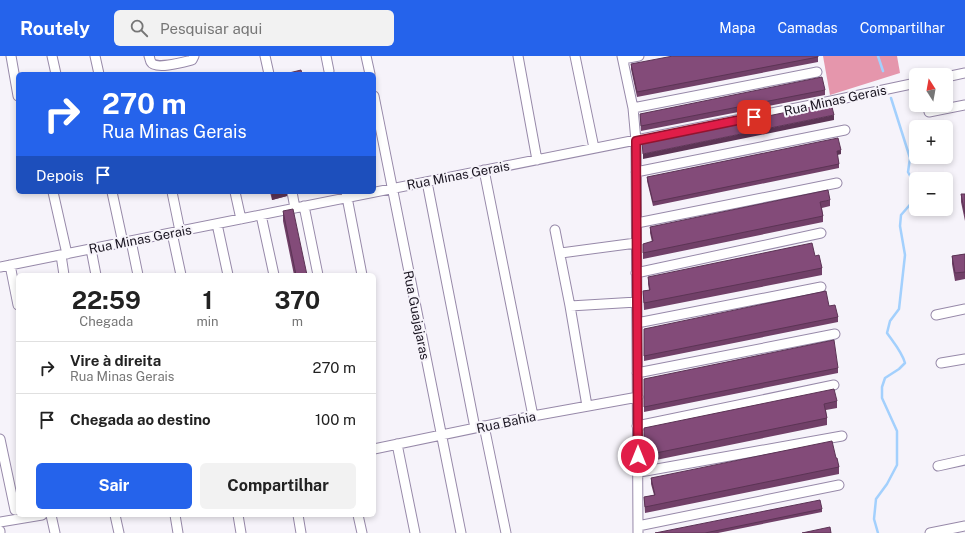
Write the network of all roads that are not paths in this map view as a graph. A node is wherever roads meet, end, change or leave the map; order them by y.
1 (11, 56) edge
2 (52, 56) edge
3 (96, 56) edge
4 (149, 56) edge
5 (194, 56) edge
6 (265, 56) edge
7 (326, 56) edge
8 (366, 56) edge
9 (518, 56) edge
10 (575, 56) edge
11 (639, 56) edge
12 (622, 57) edge
13 (329, 71) dead end
14 (56, 72) edge
15 (98, 72) edge
16 (269, 72) edge
17 (370, 72) edge
18 (817, 72) dead end
19 (965, 73) edge
20 (953, 76) edge
21 (909, 84) edge
22 (16, 85) edge
23 (965, 105) edge
24 (376, 106) edge
25 (953, 107) edge
26 (633, 108) junction
27 (845, 130) dead end
28 (636, 141) junction
29 (594, 148) junction
30 (537, 160) junction
31 (484, 170) junction
32 (636, 172) junction
33 (427, 182) junction
34 (837, 182) dead end
35 (392, 189) junction
36 (376, 191) edge
37 (53, 194) edge
38 (113, 194) edge
39 (172, 194) edge
40 (235, 194) edge
41 (293, 194) edge
42 (346, 195) edge
43 (300, 207) junction
44 (261, 215) junction
45 (241, 219) junction
46 (637, 223) junction
47 (217, 224) junction
48 (555, 230) dead end
49 (176, 232) junction
50 (821, 233) dead end
51 (127, 242) junction
52 (636, 243) junction
53 (91, 249) junction
54 (560, 253) junction
55 (64, 255) junction
56 (10, 265) junction
57 (0, 267) edge
58 (64, 273) edge
59 (96, 273) edge
60 (137, 273) edge
61 (181, 273) edge
62 (228, 273) edge
63 (274, 273) edge
64 (317, 273) edge
65 (362, 273) edge
66 (636, 273) junction
67 (821, 287) dead end
68 (16, 295) edge
69 (637, 302) junction
70 (570, 306) junction
71 (965, 309) edge
72 (936, 315) dead end
73 (637, 323) junction
74 (834, 334) dead end
75 (965, 359) edge
76 (941, 363) dead end
77 (637, 373) junction
78 (834, 385) dead end
79 (638, 397) junction
80 (587, 406) junction
81 (533, 416) junction
82 (638, 426) junction
83 (480, 427) junction
84 (441, 435) junction
85 (842, 436) dead end
86 (0, 438) edge
87 (398, 444) junction
88 (376, 449) edge
89 (965, 460) edge
90 (938, 466) dead end
91 (638, 471) junction
92 (839, 485) dead end
93 (15, 510) dead end
94 (30, 517) edge
95 (51, 517) edge
96 (115, 517) edge
97 (175, 517) edge
98 (238, 517) edge
99 (298, 517) edge
100 (358, 517) edge
101 (0, 522) edge
102 (965, 526) edge
103 (638, 529) edge
104 (55, 533) edge
105 (119, 533) edge
106 (178, 533) edge
107 (241, 533) edge
108 (302, 533) edge
109 (362, 533) edge
110 (415, 533) edge
111 (461, 533) edge
112 (506, 533) edge
113 (930, 533) edge

1 - 22 street
2 - 14 street
3 - 15 street
4 - 5 street
6 - 16 street
7 - 13 street
8 - 17 street
9 - 30 street
10 - 29 street
11 - 12 street
12 - 26 street
18 - 26 street
19 - 20 street
21 - 28 street, Rua Minas Gerais
23 - 25 street
24 - 35 street, Rua Guajajaras
26 - 28 street
27 - 32 street
28 - 29 street, Rua Minas Gerais
28 - 32 street
29 - 30 street, Rua Minas Gerais
30 - 31 street, Rua Minas Gerais
31 - 33 street, Rua Minas Gerais
31 - 81 street
32 - 46 street
33 - 35 street, Rua Minas Gerais
33 - 83 street
34 - 46 street
35 - 36 street, Rua Minas Gerais
35 - 84 street, Rua Guajajaras
37 - 55 street
38 - 51 street
39 - 49 street
40 - 45 street
41 - 43 street
42 - 43 street, Rua Minas Gerais
42 - 65 street
43 - 44 street, Rua Minas Gerais
43 - 64 street
44 - 45 street, Rua Minas Gerais
44 - 63 street
45 - 47 street, Rua Minas Gerais
46 - 52 street
47 - 49 street, Rua Minas Gerais
47 - 62 street
48 - 54 street
49 - 51 street, Rua Minas Gerais
49 - 61 street
50 - 66 street
51 - 53 street, Rua Minas Gerais
51 - 60 street
52 - 54 street
52 - 66 street
53 - 55 street, Rua Minas Gerais
53 - 59 street
54 - 70 street
55 - 56 street, Rua Minas Gerais
55 - 58 street
56 - 57 street, Rua Minas Gerais
56 - 68 street
66 - 69 street
67 - 73 street
69 - 70 street
69 - 73 street
70 - 80 street
71 - 72 street
73 - 77 street
74 - 77 street
75 - 76 street
77 - 79 street
78 - 82 street
79 - 80 street, Rua Bahia
79 - 82 street
80 - 81 street, Rua Bahia
81 - 83 street, Rua Bahia
82 - 91 street
83 - 84 street, Rua Bahia
83 - 112 street
84 - 87 street, Rua Bahia
84 - 111 street, Rua Guajajaras
85 - 91 street
86 - 93 street
87 - 88 street, Rua Bahia
87 - 110 street
89 - 90 street
91 - 103 street
92 - 103 street
94 - 101 street
95 - 104 street
96 - 105 street
97 - 106 street
98 - 107 street
99 - 108 street
100 - 109 street
102 - 113 street

